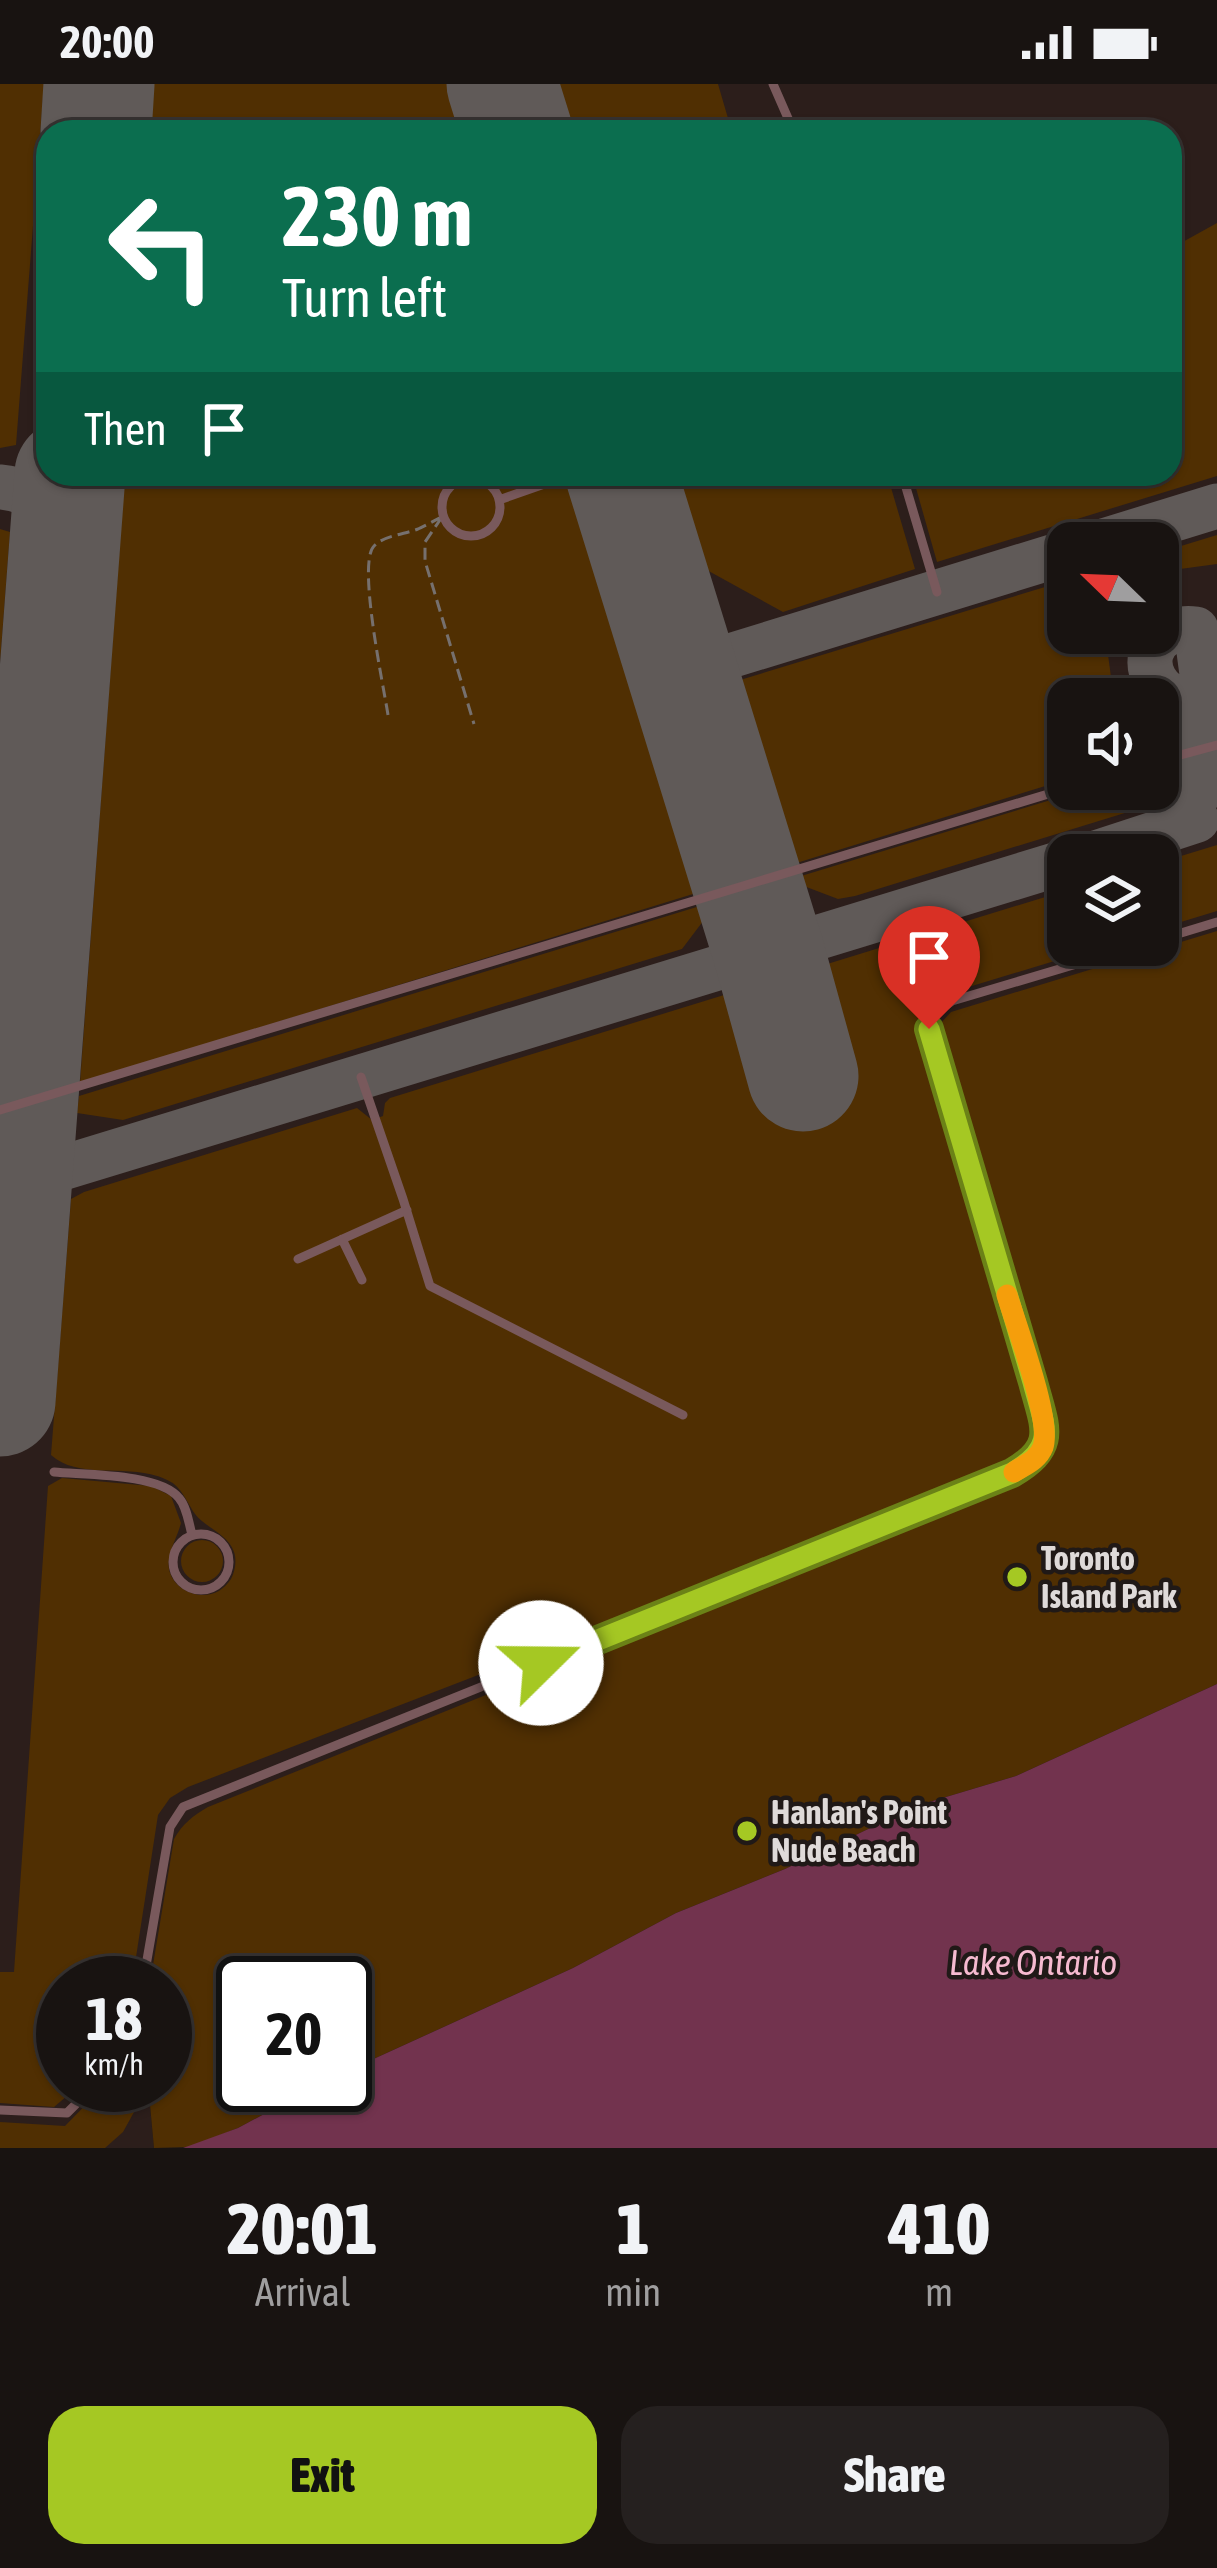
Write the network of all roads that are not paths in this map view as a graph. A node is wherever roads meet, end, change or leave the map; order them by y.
1 (773, 84) edge
2 (789, 120) edge
3 (452, 486) edge
4 (490, 486) edge
5 (539, 486) edge
6 (906, 486) edge
7 (499, 500) junction
8 (937, 592) dead end
9 (1217, 745) edge
10 (1179, 755) edge
11 (1047, 794) edge
12 (1217, 922) edge
13 (1179, 934) edge
14 (1070, 966) edge
15 (361, 1078) dead end
16 (0, 1110) edge
17 (407, 1210) junction
18 (342, 1240) junction
19 (298, 1259) dead end
20 (362, 1280) dead end
21 (683, 1415) dead end
22 (54, 1472) dead end
23 (192, 1535) junction
24 (148, 1956) edge
25 (0, 2110) edge
26 (36, 2112) edge

1 - 2 lane
3 - 7 lane
4 - 7 lane
5 - 7 lane
6 - 8 lane
9 - 10 lane
11 - 16 lane
12 - 13 lane
14 - 24 lane
15 - 17 lane
17 - 18 lane
17 - 21 lane
18 - 19 lane
18 - 20 lane
22 - 23 lane
23 - 23 lane
25 - 26 lane

